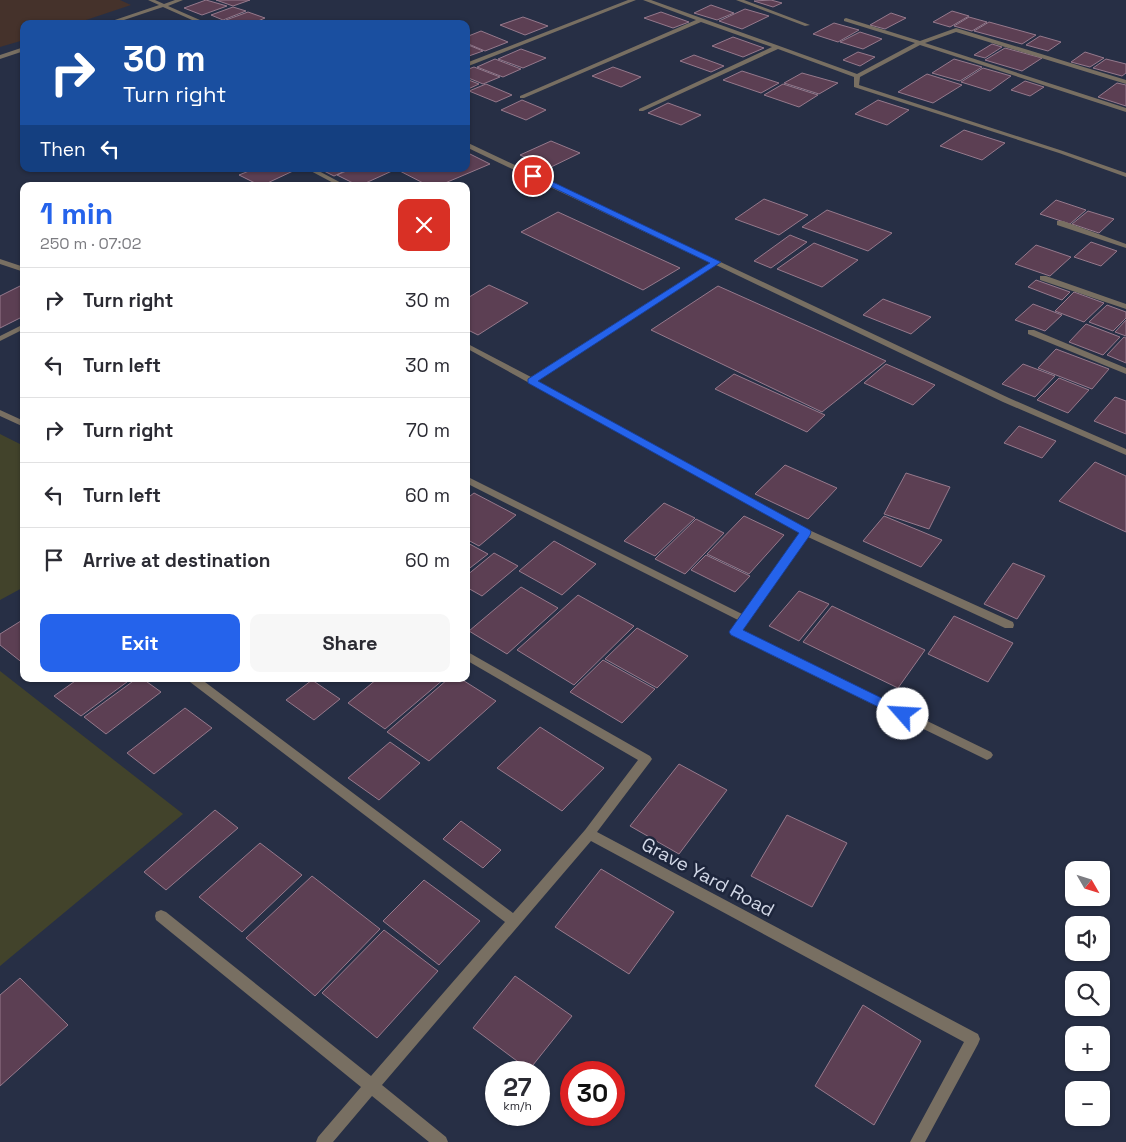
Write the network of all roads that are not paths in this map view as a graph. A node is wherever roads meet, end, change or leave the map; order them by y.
1 (151, 0) edge
2 (180, 0) edge
3 (633, 0) edge
4 (646, 0) edge
5 (739, 0) edge
6 (164, 6) junction
7 (119, 20) edge
8 (197, 20) edge
9 (702, 20) junction
10 (846, 20) dead end
11 (807, 25) dead end
12 (920, 43) junction
13 (778, 47) junction
14 (20, 50) edge
15 (0, 57) edge
16 (470, 63) edge
17 (857, 76) junction
18 (1126, 82) edge
19 (522, 97) dead end
20 (641, 110) dead end
21 (1126, 110) edge
22 (470, 146) edge
23 (316, 172) edge
24 (1126, 175) edge
25 (336, 182) edge
26 (1060, 223) dead end
27 (1126, 246) edge
28 (0, 255) edge
29 (0, 261) edge
30 (716, 262) junction
31 (20, 268) edge
32 (1043, 278) dead end
33 (1126, 307) edge
34 (20, 328) edge
35 (1031, 332) dead end
36 (0, 339) edge
37 (470, 347) edge
38 (1126, 371) edge
39 (532, 381) junction
40 (0, 413) edge
41 (20, 422) edge
42 (1126, 452) edge
43 (470, 480) edge
44 (806, 532) junction
45 (744, 619) junction
46 (1009, 625) dead end
47 (470, 657) edge
48 (198, 682) edge
49 (987, 755) dead end
50 (589, 834) junction
51 (161, 916) dead end
52 (514, 921) junction
53 (370, 1087) junction
54 (323, 1142) edge
55 (441, 1142) edge
56 (917, 1142) edge

1 - 6 street
2 - 6 street
3 - 16 street
4 - 9 street
5 - 11 street
6 - 7 street
6 - 8 street
9 - 13 street
9 - 19 street
10 - 12 street
12 - 17 street
12 - 18 street
12 - 21 street
13 - 17 street
13 - 20 street
14 - 15 street
17 - 24 street
22 - 30 street
23 - 25 street
26 - 27 street
28 - 29 street
29 - 31 street
30 - 39 street
30 - 42 street
32 - 33 street
34 - 36 street
35 - 38 street
37 - 39 street
39 - 44 street
40 - 41 street
43 - 45 street
44 - 45 street
44 - 46 street
45 - 49 street
47 - 50 street
48 - 52 street
50 - 52 street
50 - 56 street, Grave Yard Road
51 - 53 street
52 - 53 street
53 - 54 street
53 - 55 street

